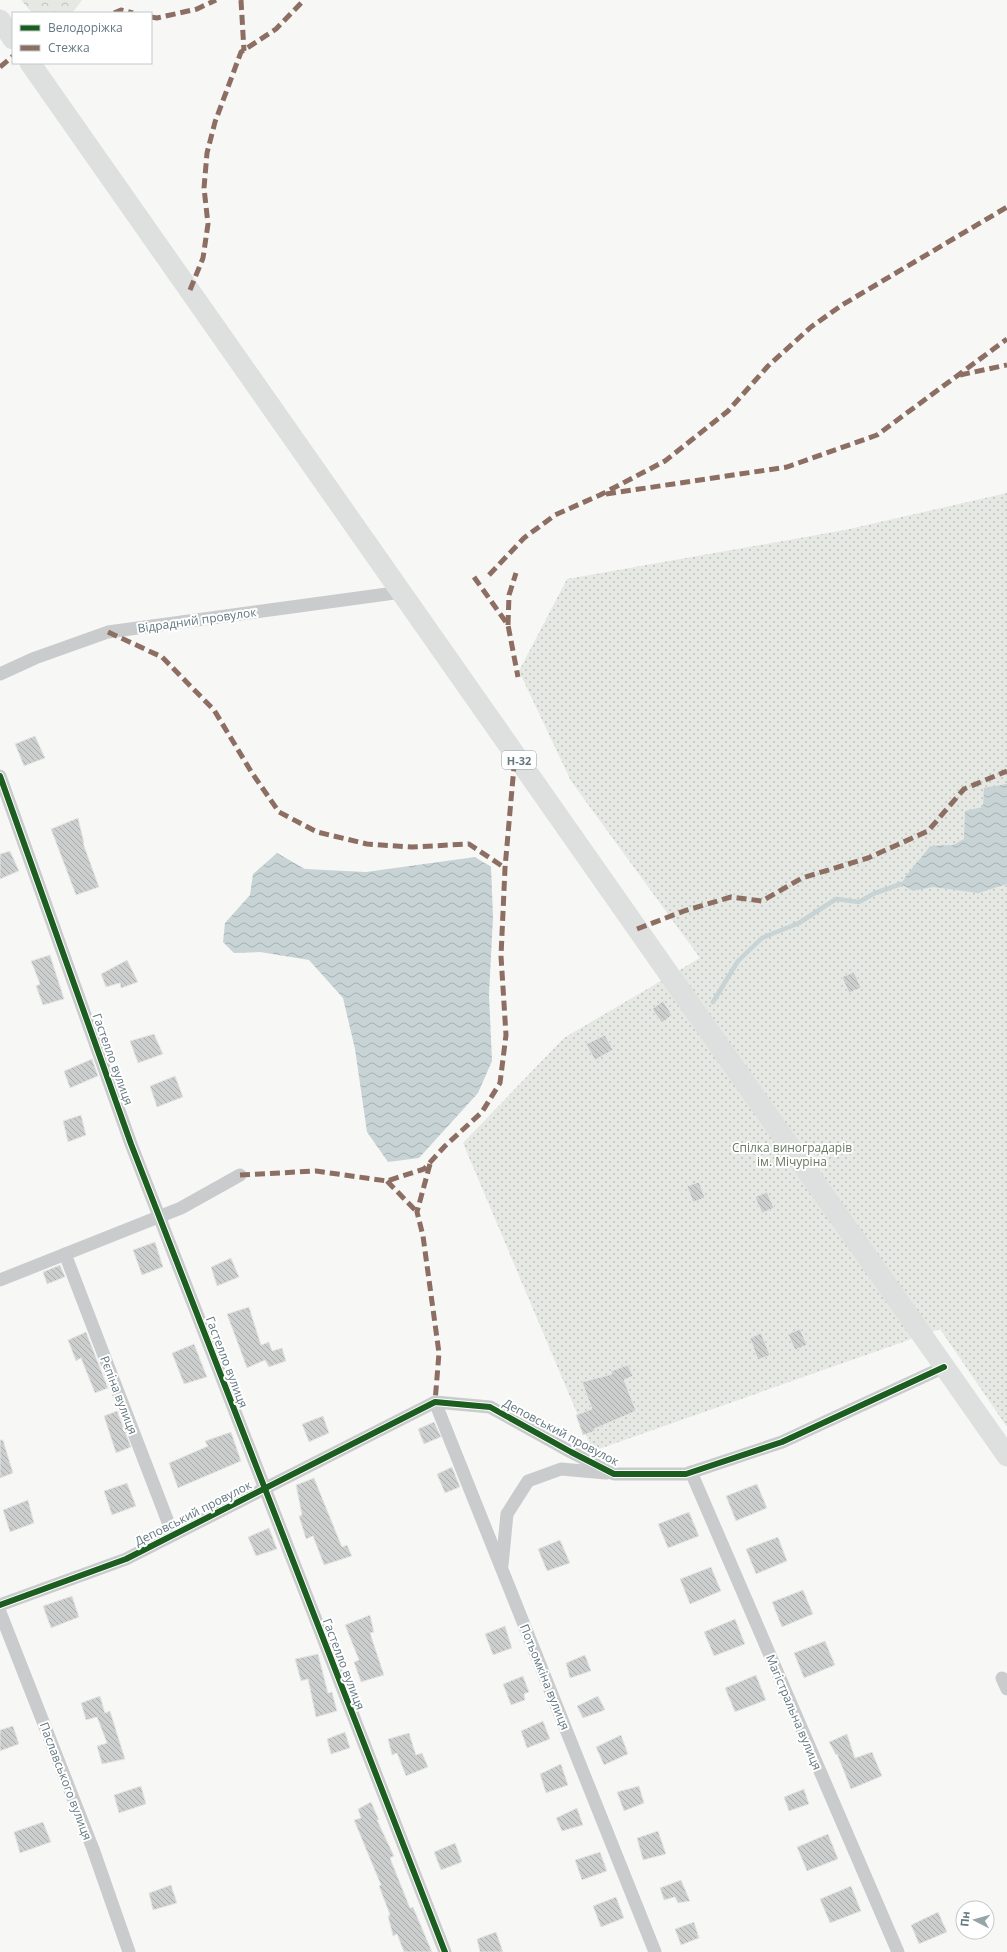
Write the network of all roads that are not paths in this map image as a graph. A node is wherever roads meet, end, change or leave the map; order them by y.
1 (0, 20) edge
2 (12, 38) edge
3 (31, 64) edge
4 (402, 592) junction
5 (0, 674) edge
6 (0, 776) edge
7 (240, 1175) dead end
8 (159, 1217) junction
9 (66, 1254) junction
10 (0, 1280) edge
11 (944, 1367) junction
12 (435, 1402) junction
13 (1007, 1456) edge
14 (691, 1472) junction
15 (614, 1474) junction
16 (264, 1489) junction
17 (173, 1535) junction
18 (501, 1567) junction
19 (0, 1605) edge
20 (0, 1612) edge
21 (129, 1952) edge
22 (445, 1952) edge
23 (655, 1952) edge
24 (898, 1952) edge

1 - 2 main road
3 - 4 main road, Н-32
4 - 5 street, Відрадний провулок
4 - 11 main road, Н-32
6 - 8 street, Гастелло вулиця
7 - 8 street
8 - 9 street
8 - 16 street, Гастелло вулиця
9 - 10 street
9 - 17 street, Рєпіна вулиця
11 - 13 main road, Н-32
11 - 14 street, Деповський провулок
12 - 15 street, Деповський провулок
12 - 16 street, Деповський провулок
12 - 18 street, Потьомкіна вулиця
14 - 15 street, Деповський провулок
14 - 24 street, Магістральна вулиця
15 - 18 street
16 - 17 street, Деповський провулок
16 - 22 street, Гастелло вулиця
17 - 19 street, Деповський провулок
18 - 23 street, Потьомкіна вулиця
20 - 21 street, Паславського вулиця

